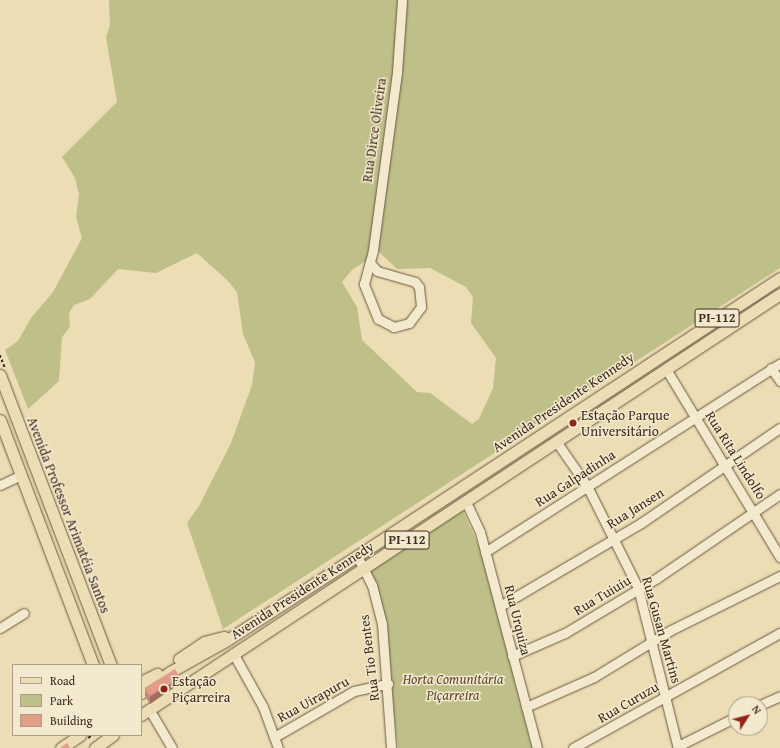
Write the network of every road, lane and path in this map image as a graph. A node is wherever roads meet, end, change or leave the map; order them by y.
1 (402, 0) edge
2 (371, 264) junction
3 (780, 278) edge
4 (757, 293) junction
5 (780, 294) edge
6 (765, 304) junction
7 (725, 312) junction
8 (734, 325) junction
9 (780, 362) edge
10 (771, 368) junction
11 (666, 369) junction
12 (0, 375) edge
13 (780, 381) edge
14 (0, 392) edge
15 (16, 415) junction
16 (695, 417) junction
17 (0, 419) edge
18 (780, 428) edge
19 (556, 441) junction
20 (724, 464) junction
21 (21, 475) junction
22 (0, 483) edge
23 (587, 486) junction
24 (780, 494) edge
25 (466, 502) junction
26 (755, 512) junction
27 (615, 538) junction
28 (485, 552) junction
29 (357, 556) junction
30 (780, 557) edge
31 (363, 568) junction
32 (780, 576) edge
33 (638, 588) junction
34 (500, 606) junction
35 (24, 613) dead end
36 (0, 628) edge
37 (780, 633) edge
38 (237, 634) junction
39 (653, 641) junction
40 (233, 653) junction
41 (512, 656) junction
42 (92, 663) edge
43 (111, 664) edge
44 (142, 681) edge
45 (388, 684) junction
46 (142, 693) edge
47 (780, 696) edge
48 (666, 697) junction
49 (768, 701) edge
50 (526, 707) junction
51 (145, 712) edge
52 (728, 721) edge
53 (79, 736) edge
54 (112, 736) edge
55 (276, 736) junction
56 (99, 747) edge
57 (678, 747) edge
58 (61, 748) edge
59 (172, 748) edge
60 (278, 748) edge
61 (391, 748) edge
62 (537, 748) edge
63 (573, 748) edge

1 - 2 street, Rua Dirce Oliveira
2 - 2 street, Rua Dirce Oliveira
3 - 4 main road, Avenida Presidente Kennedy / PI-112
4 - 6 main road
4 - 7 main road, Avenida Presidente Kennedy / PI-112
5 - 6 main road, Avenida Presidente Kennedy / PI-112
6 - 8 main road, Avenida Presidente Kennedy / PI-112
7 - 8 main road
7 - 29 main road, Avenida Presidente Kennedy / PI-112
8 - 11 main road, Avenida Presidente Kennedy / PI-112
9 - 10 street, Rua Galpadinha
10 - 13 street
10 - 16 street, Rua Galpadinha
11 - 16 street, Rua Rita Lindolfo
11 - 19 main road, Avenida Presidente Kennedy / PI-112
12 - 15 main road, Avenida Professor Arimatéia Santos
14 - 15 main road
15 - 43 main road, Avenida Professor Arimatéia Santos
16 - 20 street, Rua Rita Lindolfo
16 - 23 street, Rua Galpadinha
17 - 21 main road
18 - 20 street, Rua Jansen
19 - 23 street, Rua Gusan Martins
19 - 25 main road, Avenida Presidente Kennedy / PI-112
20 - 26 street, Rua Rita Lindolfo
20 - 27 street, Rua Jansen
21 - 22 street
21 - 42 main road
23 - 27 street, Rua Gusan Martins
23 - 28 street, Rua Galpadinha
24 - 26 street, Rua Tuiuiu
25 - 28 street, Rua Urquiza
25 - 31 main road, Avenida Presidente Kennedy / PI-112
26 - 30 street, Rua Rita Lindolfo
26 - 33 street, Rua Tuiuiu
27 - 33 street, Rua Gusan Martins
27 - 34 street, Rua Jansen
28 - 34 street, Rua Urquiza
29 - 31 street, Rua Tio Bentes
29 - 38 main road, Avenida Presidente Kennedy / PI-112
31 - 40 main road, Avenida Presidente Kennedy / PI-112
31 - 45 street, Rua Tio Bentes
32 - 39 street
33 - 39 street, Rua Gusan Martins
33 - 41 street, Rua Tuiuiu
34 - 41 street, Rua Urquiza
35 - 36 street
37 - 48 street, Rua Curuzu
38 - 44 main road
38 - 46 main road, Avenida Presidente Kennedy / PI-112
39 - 48 street, Rua Gusan Martins
39 - 50 street
40 - 51 main road, Avenida Presidente Kennedy / PI-112
40 - 55 street
41 - 50 street, Rua Urquiza
45 - 55 street, Rua Uirapuru
45 - 61 street, Rua Tio Bentes
47 - 49 street
48 - 57 street, Rua Gusan Martins
48 - 63 street, Rua Curuzu
50 - 62 street, Rua Urquiza
51 - 59 street
52 - 57 street
53 - 58 main road
54 - 56 main road
55 - 60 street

